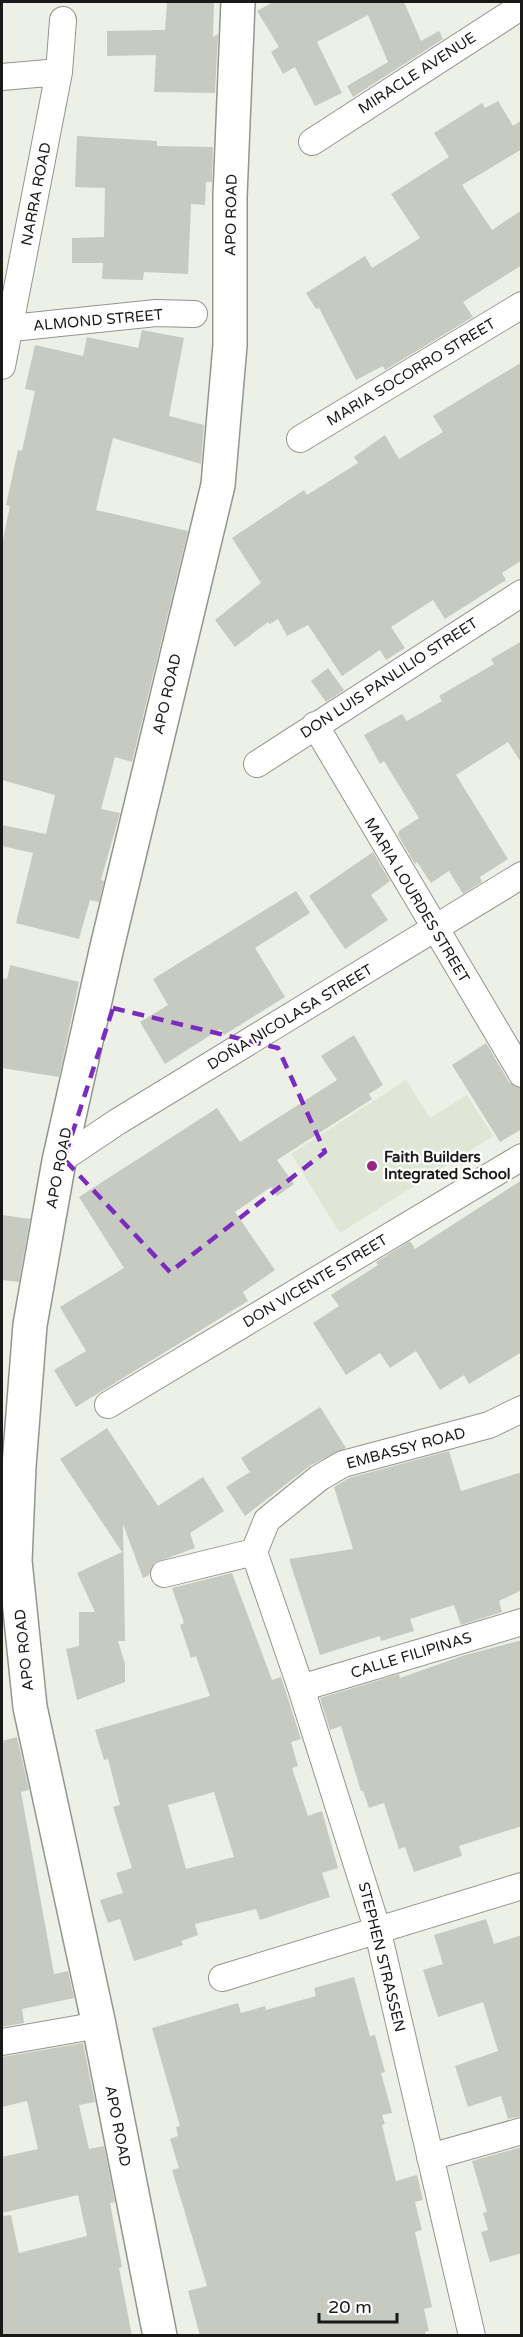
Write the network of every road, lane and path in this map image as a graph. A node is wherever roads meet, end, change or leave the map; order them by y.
1 (238, 2) edge
2 (522, 6) edge
3 (63, 20) dead end
4 (59, 72) junction
5 (2, 77) edge
6 (312, 142) dead end
7 (522, 305) edge
8 (194, 314) dead end
9 (6, 328) edge
10 (2, 366) edge
11 (300, 439) dead end
12 (522, 593) edge
13 (315, 725) junction
14 (257, 764) dead end
15 (522, 875) edge
16 (434, 929) junction
17 (522, 1074) edge
18 (522, 1157) edge
19 (59, 1161) junction
20 (108, 1405) dead end
21 (522, 1409) edge
22 (254, 1552) junction
23 (164, 1574) dead end
24 (522, 1622) edge
25 (301, 1688) junction
26 (522, 1886) edge
27 (377, 1928) junction
28 (222, 1978) dead end
29 (99, 2025) junction
30 (2, 2042) edge
31 (522, 2131) edge
32 (430, 2157) junction
33 (160, 2336) edge
34 (472, 2336) edge

1 - 19 street, APO ROAD
2 - 6 street, MIRACLE AVENUE
3 - 4 street, NARRA ROAD
4 - 5 street
4 - 9 street, NARRA ROAD
7 - 11 street, MARIA SOCORRO STREET
8 - 9 street, ALMOND STREET
9 - 10 street, NARRA ROAD
12 - 13 street, DON LUIS PANLILIO STREET
13 - 14 street, DON LUIS PANLILIO STREET
13 - 16 street, MARIA LOURDES STREET
15 - 16 street, DOÑA NICOLASA STREET
16 - 17 street, MARIA LOURDES STREET
16 - 19 street, DOÑA NICOLASA STREET
18 - 20 street, DON VICENTE STREET
19 - 29 street, APO ROAD
21 - 22 street, EMBASSY ROAD
22 - 23 street
22 - 25 street, STEPHEN STRASSEN
24 - 25 street, CALLE FILIPINAS
25 - 27 street, STEPHEN STRASSEN
26 - 27 street
27 - 28 street
27 - 32 street, STEPHEN STRASSEN
29 - 30 street
29 - 33 street, APO ROAD
31 - 32 street
32 - 34 street, STEPHEN STRASSEN

